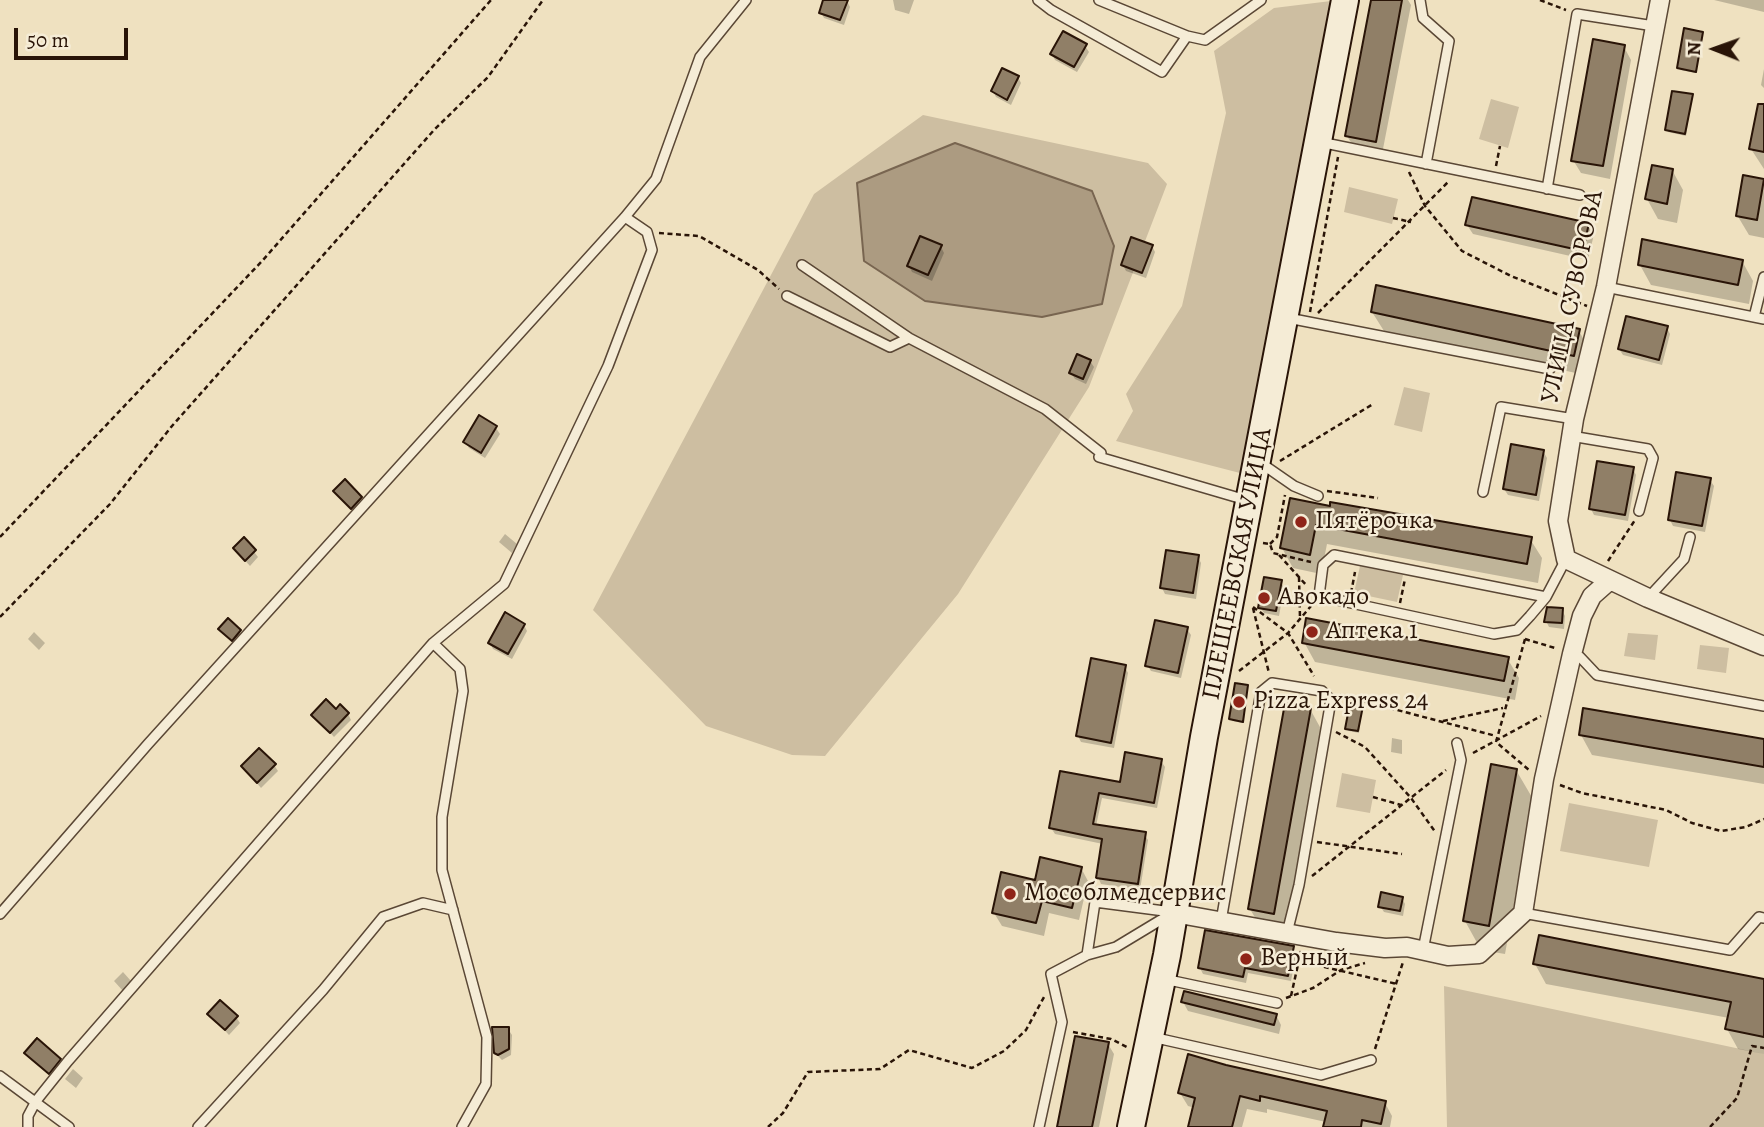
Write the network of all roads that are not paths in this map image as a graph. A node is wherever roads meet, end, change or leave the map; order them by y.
1 (746, 0) edge
2 (1038, 0) edge
3 (1099, 0) edge
4 (1261, 0) edge
5 (1345, 0) edge
6 (1420, 0) edge
7 (1660, 0) edge
8 (1654, 26) junction
9 (1187, 36) junction
10 (1329, 146) junction
11 (1426, 164) junction
12 (1548, 189) junction
13 (1580, 195) dead end
14 (625, 217) junction
15 (802, 265) dead end
16 (1764, 277) edge
17 (1605, 287) junction
18 (787, 296) road end
19 (1759, 318) edge
20 (1297, 320) junction
21 (909, 338) junction
22 (1550, 369) dead end
23 (1573, 427) junction
24 (1263, 467) junction
25 (1483, 492) dead end
26 (1318, 496) road end
27 (1251, 501) junction
28 (1639, 512) road end
29 (1690, 537) dead end
30 (1566, 559) junction
31 (1603, 578) junction
32 (1546, 597) junction
33 (1647, 598) junction
34 (433, 643) junction
35 (1764, 646) edge
36 (1572, 654) junction
37 (1764, 706) edge
38 (1457, 743) dead end
39 (453, 910) junction
40 (1174, 913) junction
41 (1523, 913) junction
42 (0, 914) edge
43 (1764, 918) edge
44 (1221, 921) junction
45 (1287, 933) junction
46 (1423, 950) junction
47 (1087, 955) junction
48 (1163, 978) junction
49 (1277, 1003) dead end
50 (1140, 1042) junction
51 (1371, 1060) road end
52 (0, 1076) edge
53 (36, 1101) junction
54 (28, 1127) edge
55 (69, 1127) edge
56 (198, 1127) edge
57 (462, 1127) edge
58 (1039, 1127) edge
59 (1131, 1127) edge

1 - 14 lane
2 - 9 lane
3 - 9 lane
4 - 9 lane
5 - 10 street, ПЛЕЩЕЕВСКАЯ УЛИЦА
6 - 11 lane
7 - 8 street, УЛИЦА СУВОРОВА
8 - 12 lane
8 - 17 street, УЛИЦА СУВОРОВА
10 - 11 lane
10 - 20 street, ПЛЕЩЕЕВСКАЯ УЛИЦА
11 - 12 lane
12 - 13 lane
14 - 34 lane
14 - 42 lane
15 - 21 lane
16 - 19 lane
17 - 19 lane
17 - 23 street, УЛИЦА СУВОРОВА
18 - 21 lane
20 - 22 lane
20 - 24 street, ПЛЕЩЕЕВСКАЯ УЛИЦА
21 - 27 lane
23 - 25 lane
23 - 28 lane
23 - 30 street, УЛИЦА СУВОРОВА
24 - 26 lane
24 - 27 street, ПЛЕЩЕЕВСКАЯ УЛИЦА
27 - 40 street, ПЛЕЩЕЕВСКАЯ УЛИЦА
29 - 33 lane
30 - 31 street
30 - 32 lane
31 - 33 street
31 - 36 street
32 - 32 lane
33 - 35 street
34 - 39 lane
34 - 53 lane
36 - 37 lane
36 - 41 street
38 - 46 lane
39 - 56 lane
39 - 57 lane
40 - 44 street
40 - 47 lane
40 - 47 lane
40 - 48 street, ПЛЕЩЕЕВСКАЯ УЛИЦА
41 - 43 lane
41 - 46 street
44 - 45 street
44 - 45 lane
45 - 46 street
47 - 58 lane
48 - 49 lane
48 - 50 street, ПЛЕЩЕЕВСКАЯ УЛИЦА
50 - 51 lane
50 - 59 street, ПЛЕЩЕЕВСКАЯ УЛИЦА
52 - 53 lane
53 - 54 lane
53 - 55 lane

